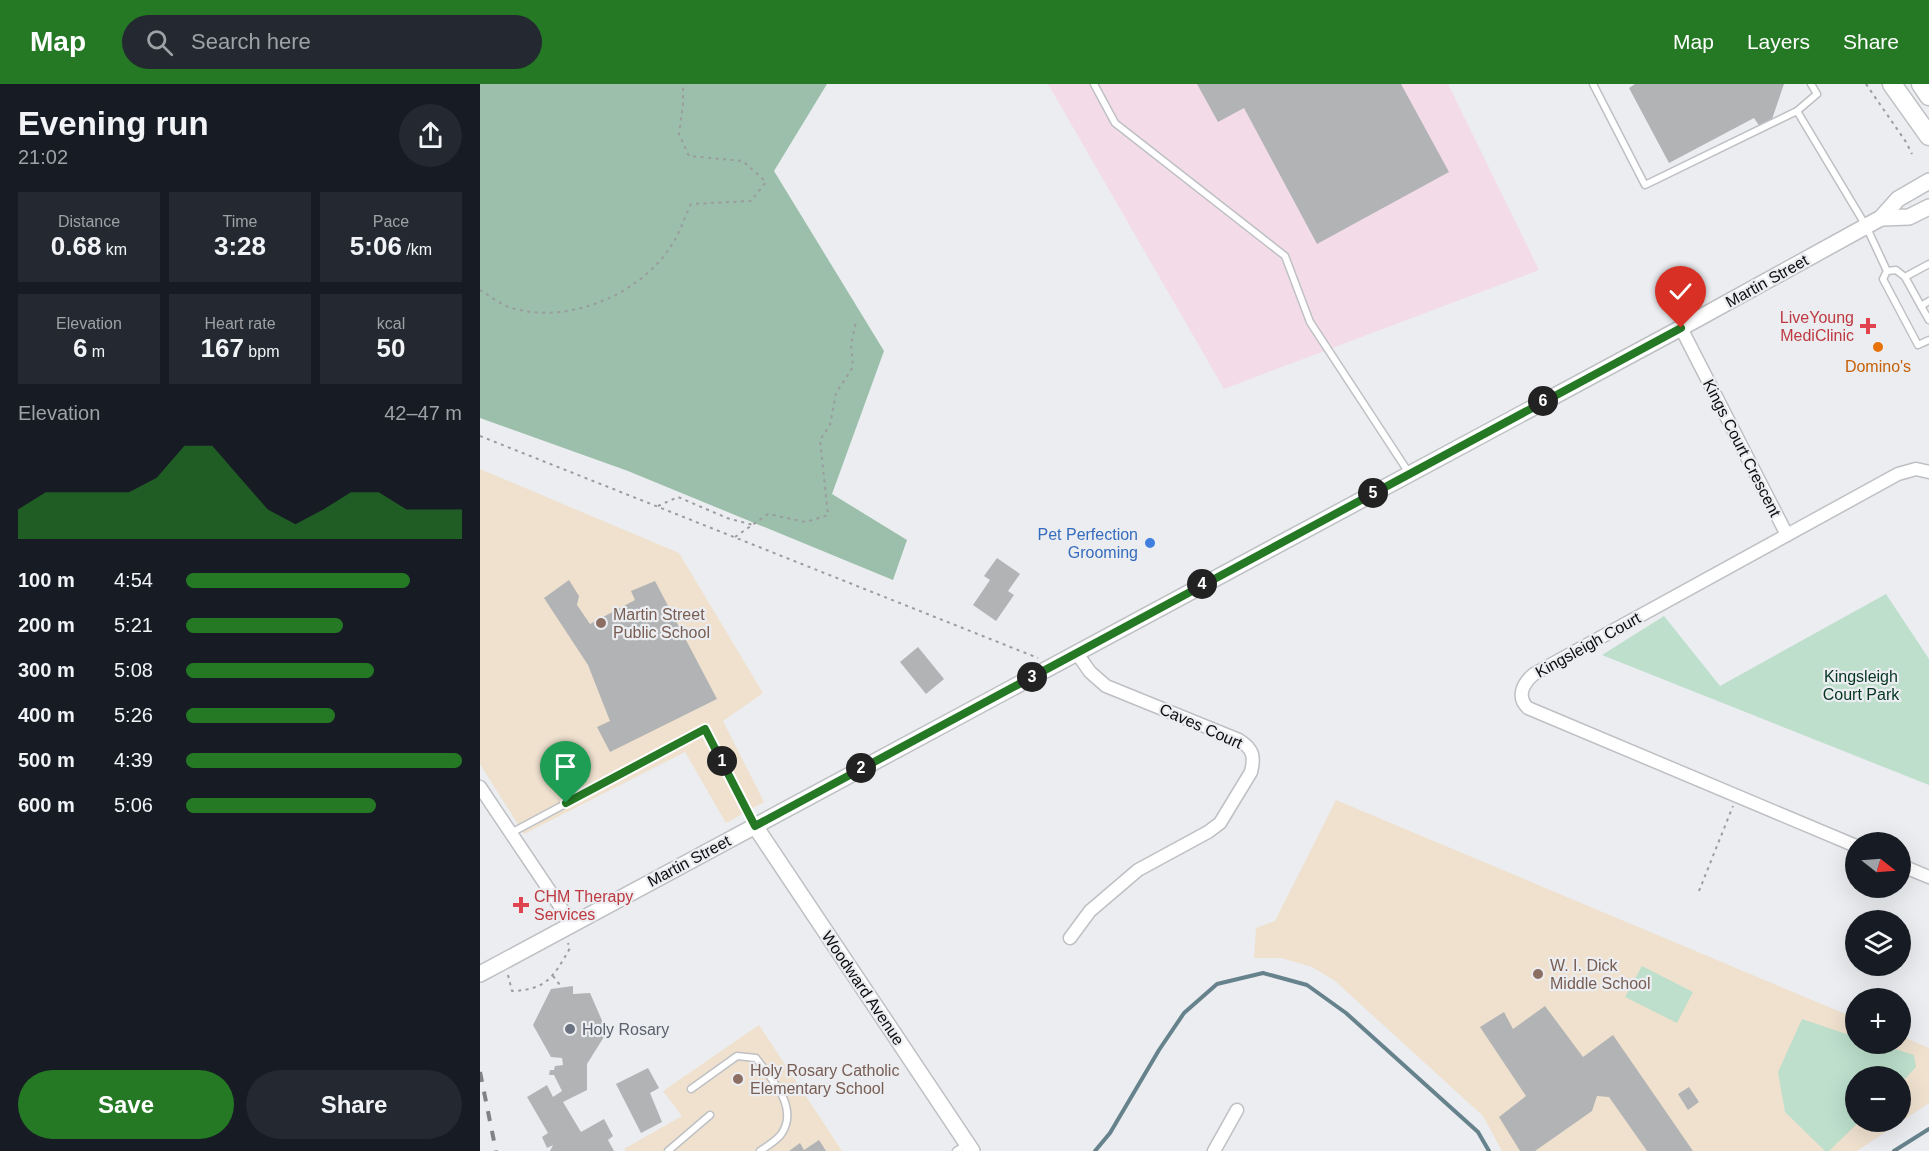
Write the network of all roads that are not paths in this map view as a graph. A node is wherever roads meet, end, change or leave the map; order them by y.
1 (1094, 84) edge
2 (1593, 84) edge
3 (1812, 84) edge
4 (1892, 84) edge
5 (1921, 84) edge
6 (1929, 96) edge
7 (1797, 111) junction
8 (1929, 136) edge
9 (1929, 182) edge
10 (1929, 207) edge
11 (1881, 218) junction
12 (1866, 226) junction
13 (1929, 264) edge
14 (1887, 271) junction
15 (1905, 277) junction
16 (1929, 301) edge
17 (1921, 306) junction
18 (1929, 320) edge
19 (1681, 328) junction
20 (1929, 340) edge
21 (1929, 472) edge
22 (1409, 473) junction
23 (1787, 535) junction
24 (1077, 652) junction
25 (480, 787) edge
26 (755, 826) junction
27 (511, 833) junction
28 (1845, 841) edge
29 (1911, 870) edge
30 (1929, 877) edge
31 (567, 926) junction
32 (1070, 938) dead end
33 (480, 974) edge
34 (691, 1089) dead end
35 (1237, 1110) dead end
36 (710, 1115) dead end
37 (965, 1149) edge
38 (668, 1151) edge
39 (760, 1151) edge
40 (1214, 1151) edge

1 - 22 lane
2 - 7 lane
3 - 7 lane
4 - 8 main road
5 - 6 main road
7 - 12 lane
9 - 11 street, Martin Street
10 - 11 street, Martin Street
11 - 12 street, Martin Street
12 - 14 lane
12 - 19 street, Martin Street
13 - 15 lane
14 - 15 lane
14 - 20 lane
15 - 17 lane
16 - 17 lane
17 - 18 lane
19 - 22 street, Martin Street
19 - 23 street, Kings Court Crescent
21 - 23 street, Kingsleigh Court
22 - 24 street, Martin Street
23 - 28 street, Kingsleigh Court
24 - 26 street, Martin Street
24 - 32 street, Caves Court
25 - 27 street
26 - 27 lane
26 - 31 street, Martin Street
26 - 37 street, Woodward Avenue
27 - 31 street
29 - 30 street
31 - 33 street, Martin Street
34 - 39 lane
35 - 40 street
36 - 38 lane

